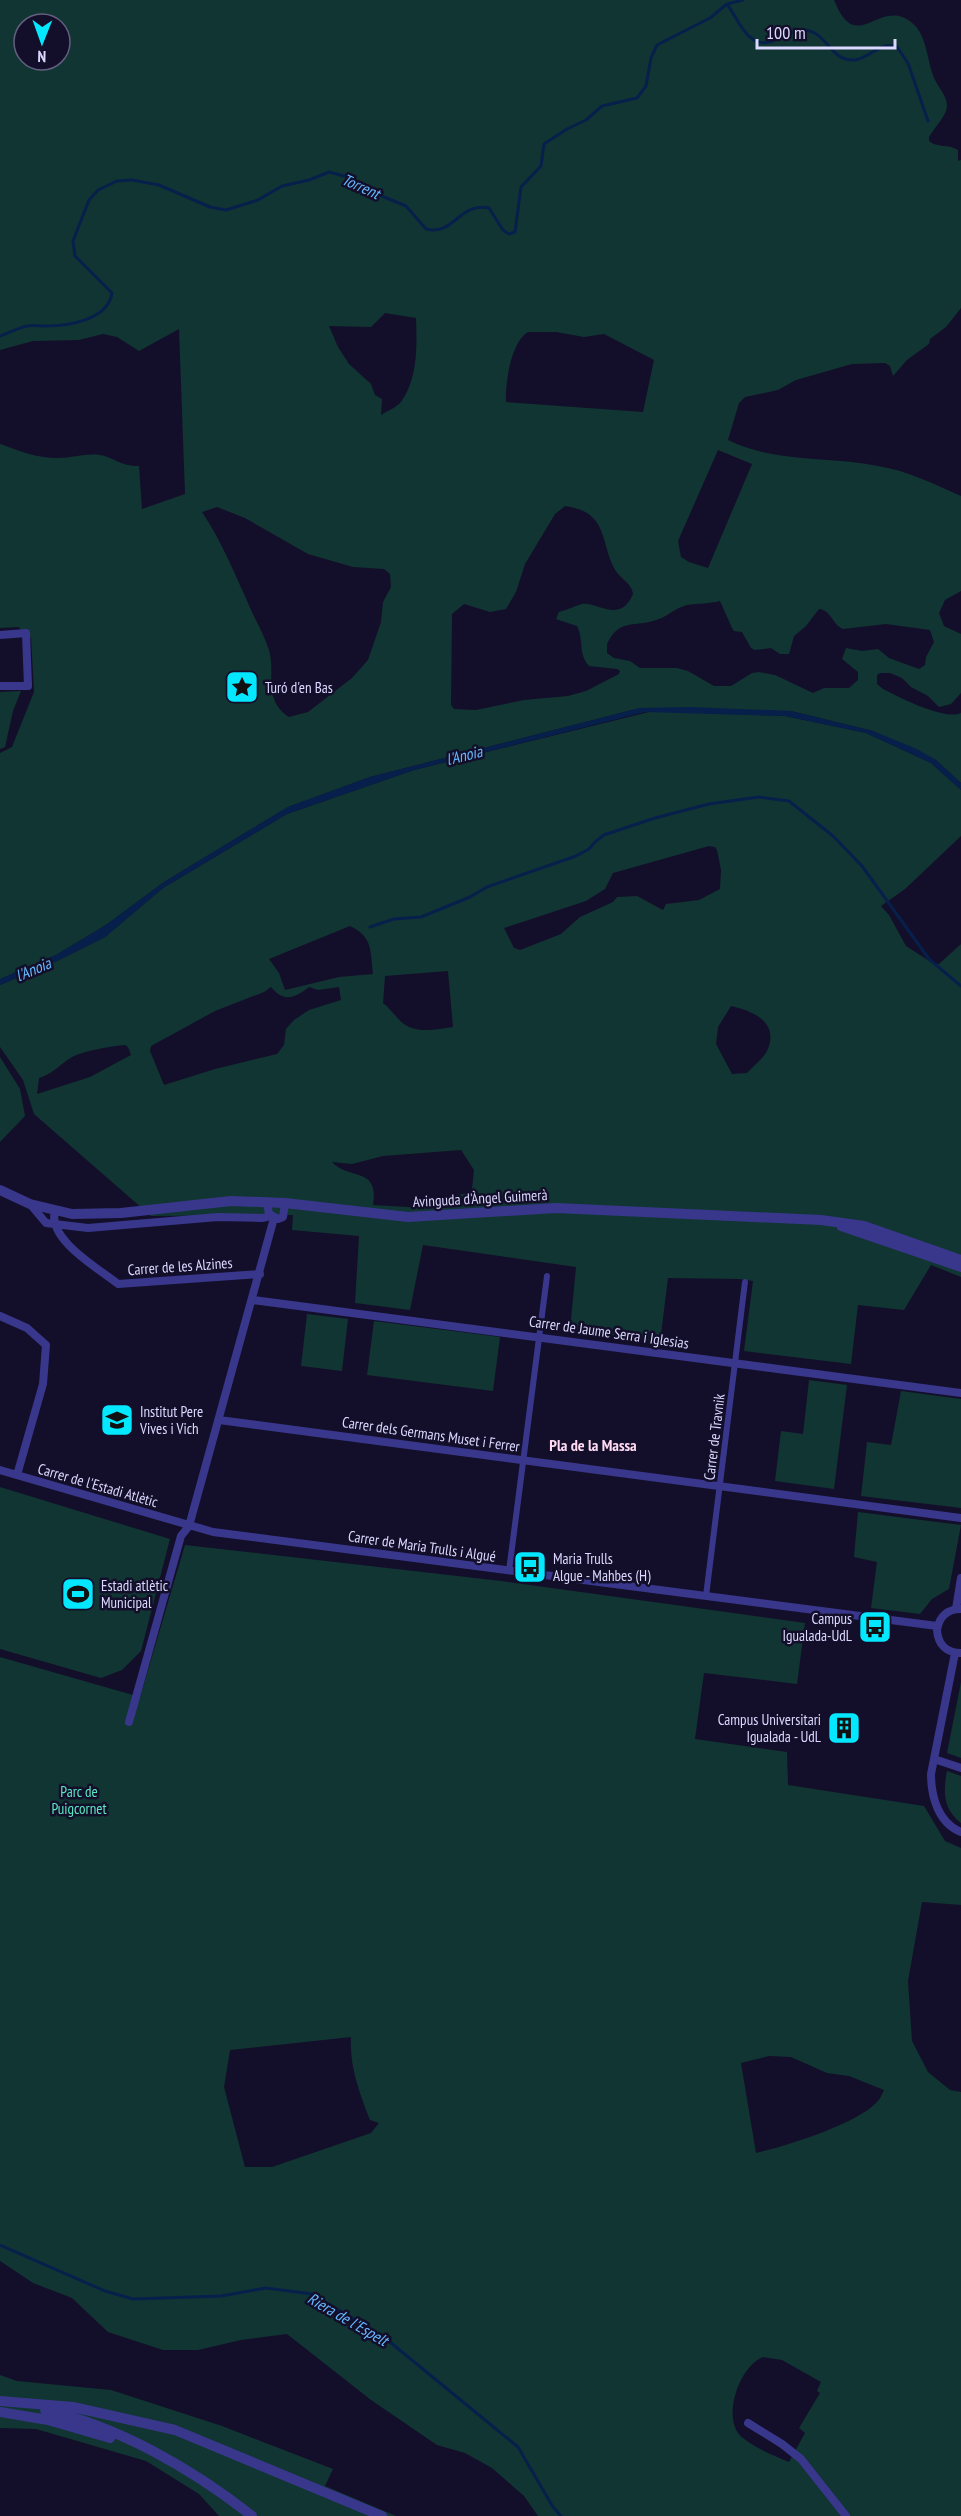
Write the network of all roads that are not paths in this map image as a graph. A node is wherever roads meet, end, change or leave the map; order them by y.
1 (0, 635) edge
2 (0, 686) edge
3 (0, 1190) edge
4 (267, 1202) junction
5 (285, 1203) junction
6 (30, 1204) junction
7 (55, 1211) junction
8 (272, 1216) junction
9 (821, 1220) junction
10 (54, 1224) junction
11 (961, 1260) edge
12 (961, 1268) edge
13 (260, 1274) junction
14 (547, 1276) dead end
15 (745, 1282) dead end
16 (253, 1300) junction
17 (0, 1316) edge
18 (539, 1336) junction
19 (735, 1363) junction
20 (961, 1393) edge
21 (219, 1420) junction
22 (523, 1461) junction
23 (0, 1470) edge
24 (17, 1475) junction
25 (720, 1486) junction
26 (961, 1518) edge
27 (189, 1526) junction
28 (509, 1571) junction
29 (961, 1578) edge
30 (706, 1596) junction
31 (958, 1609) edge
32 (937, 1626) junction
33 (958, 1653) edge
34 (129, 1722) dead end
35 (934, 1759) junction
36 (961, 1768) edge
37 (961, 1832) edge
38 (0, 2403) edge
39 (0, 2412) edge
40 (748, 2423) dead end
41 (149, 2451) junction
42 (252, 2516) edge
43 (382, 2516) edge
44 (846, 2516) edge

1 - 2 street
3 - 6 street, Avinguda d'Àngel Guimerà
4 - 5 street, Avinguda d'Àngel Guimerà
4 - 7 street, Avinguda d'Àngel Guimerà
4 - 8 street
5 - 8 street
5 - 9 street, Avinguda d'Àngel Guimerà
6 - 7 street, Avinguda d'Àngel Guimerà
6 - 10 street, Carrer de les Alzines
7 - 10 street
8 - 10 street
8 - 13 street
9 - 11 street, Avinguda d'Àngel Guimerà
9 - 12 street
10 - 13 street, Carrer de les Alzines
13 - 16 street
14 - 18 street
15 - 19 street, Carrer de Travnik
16 - 18 street, Carrer de Jaume Serra i Iglesias
16 - 21 street
17 - 24 street
18 - 19 street, Carrer de Jaume Serra i Iglesias
18 - 22 street
19 - 20 street, Carrer de Jaume Serra i Iglesias
19 - 25 street, Carrer de Travnik
21 - 22 street, Carrer dels Germans Muset i Ferrer
21 - 27 street
22 - 25 street, Carrer dels Germans Muset i Ferrer
22 - 28 street
23 - 24 street, Carrer de l'Estadi Atlètic
24 - 27 street, Carrer de l'Estadi Atlètic
25 - 26 street, Carrer dels Germans Muset i Ferrer
25 - 30 street, Carrer de Travnik
27 - 28 street, Carrer de Maria Trulls i Algué
27 - 34 street
28 - 30 street, Carrer de Maria Trulls i Algué
29 - 31 street
30 - 32 street, Carrer de Maria Trulls i Algué
31 - 32 street
32 - 33 street
33 - 35 street
35 - 36 street
35 - 37 street
38 - 41 street
38 - 43 street
39 - 41 street
40 - 44 street
41 - 42 street

